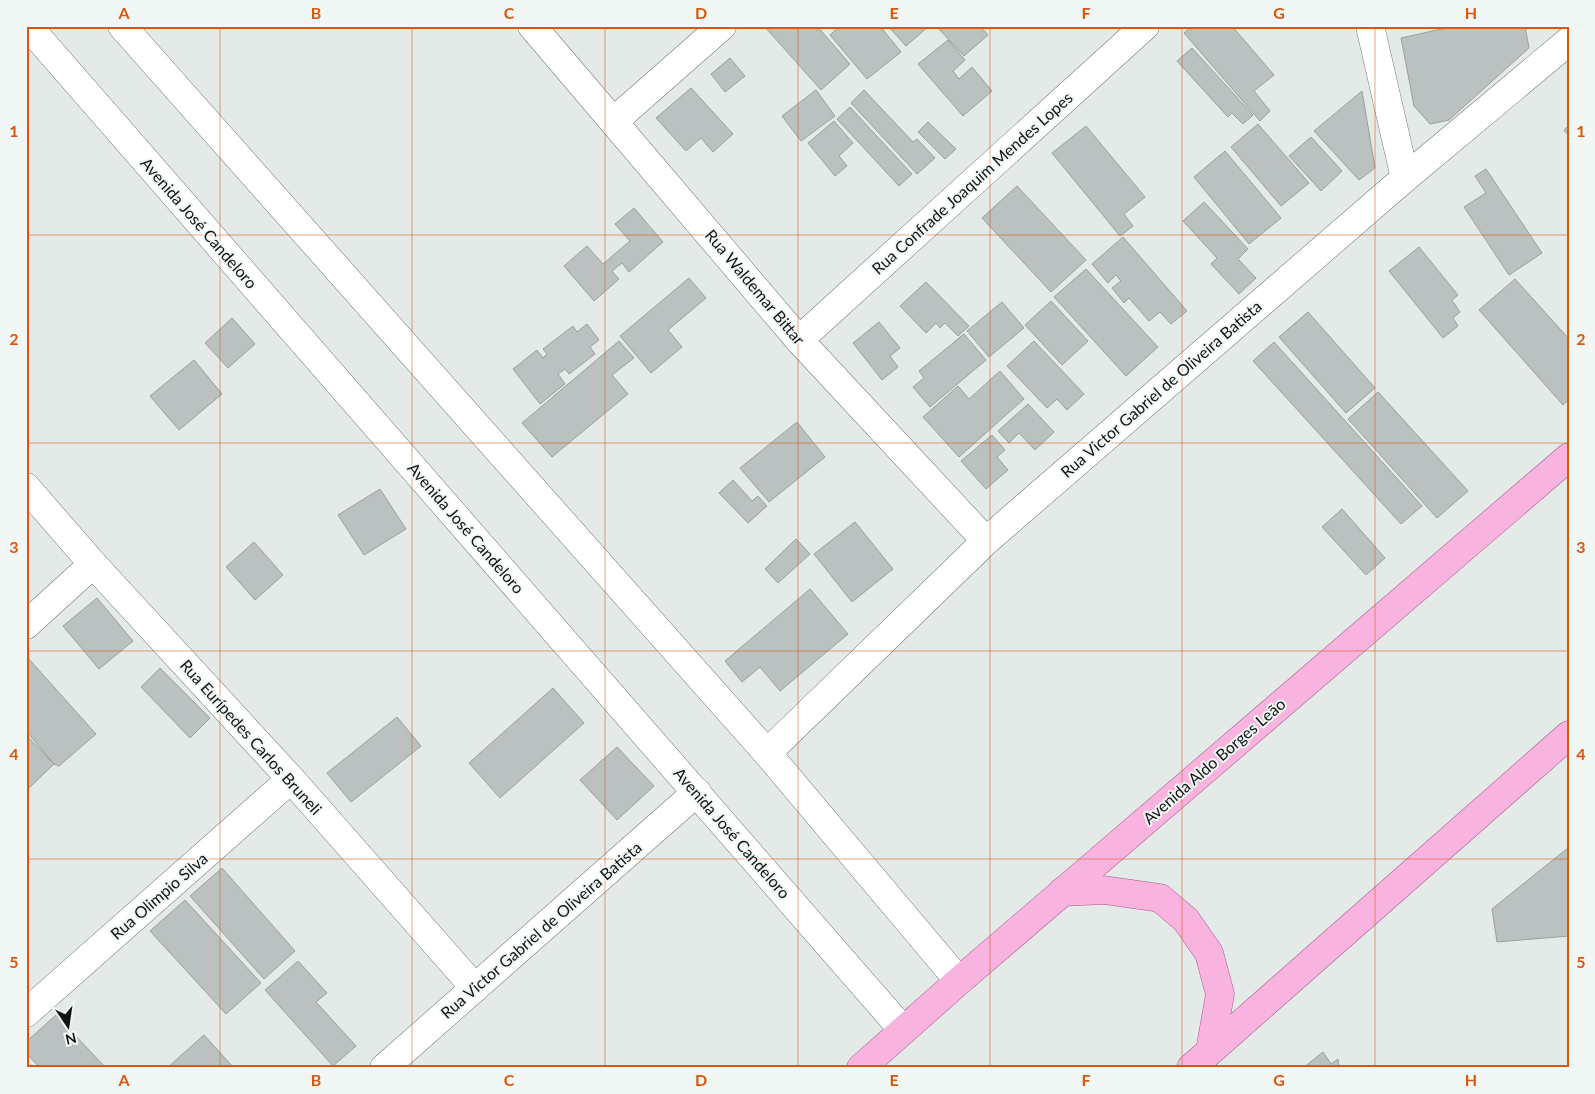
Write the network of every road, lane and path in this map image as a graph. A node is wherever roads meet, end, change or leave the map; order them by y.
1 (28, 26) edge
2 (122, 26) edge
3 (532, 26) edge
4 (722, 26) edge
5 (1145, 26) edge
6 (1370, 26) edge
7 (1569, 40) edge
8 (614, 121) junction
9 (1405, 178) junction
10 (799, 340) junction
11 (1569, 456) edge
12 (26, 487) edge
13 (986, 541) junction
14 (93, 564) junction
15 (26, 624) edge
16 (1569, 735) edge
17 (767, 753) junction
18 (291, 779) junction
19 (697, 792) junction
20 (1062, 892) junction
21 (959, 981) junction
22 (475, 988) junction
23 (26, 1013) edge
24 (903, 1030) junction
25 (1200, 1060) edge
26 (384, 1068) edge
27 (861, 1068) edge

1 - 19 street, Avenida José Candeloro
2 - 17 street
3 - 8 street, Rua Waldemar Bittar
4 - 8 street
5 - 10 street, Rua Confrade Joaquim Mendes Lopes
6 - 9 street
7 - 9 street, Rua Victor Gabriel de Oliveira Batista
8 - 10 street, Rua Waldemar Bittar
9 - 13 street, Rua Victor Gabriel de Oliveira Batista
10 - 13 street, Rua Waldemar Bittar
11 - 20 main road, Avenida Aldo Borges Leão
12 - 14 street, Rua Eurípedes Carlos Bruneli
13 - 17 street, Rua Victor Gabriel de Oliveira Batista
14 - 15 street
14 - 18 street, Rua Eurípedes Carlos Bruneli
16 - 25 main road
17 - 21 street
18 - 22 street, Rua Eurípedes Carlos Bruneli
18 - 23 street, Rua Olimpio Silva
19 - 22 street, Rua Victor Gabriel de Oliveira Batista
19 - 24 street, Avenida José Candeloro
20 - 21 main road, Avenida Aldo Borges Leão
20 - 25 main road
21 - 24 main road, Avenida Aldo Borges Leão
22 - 26 street, Rua Victor Gabriel de Oliveira Batista
24 - 27 main road, Avenida Aldo Borges Leão

